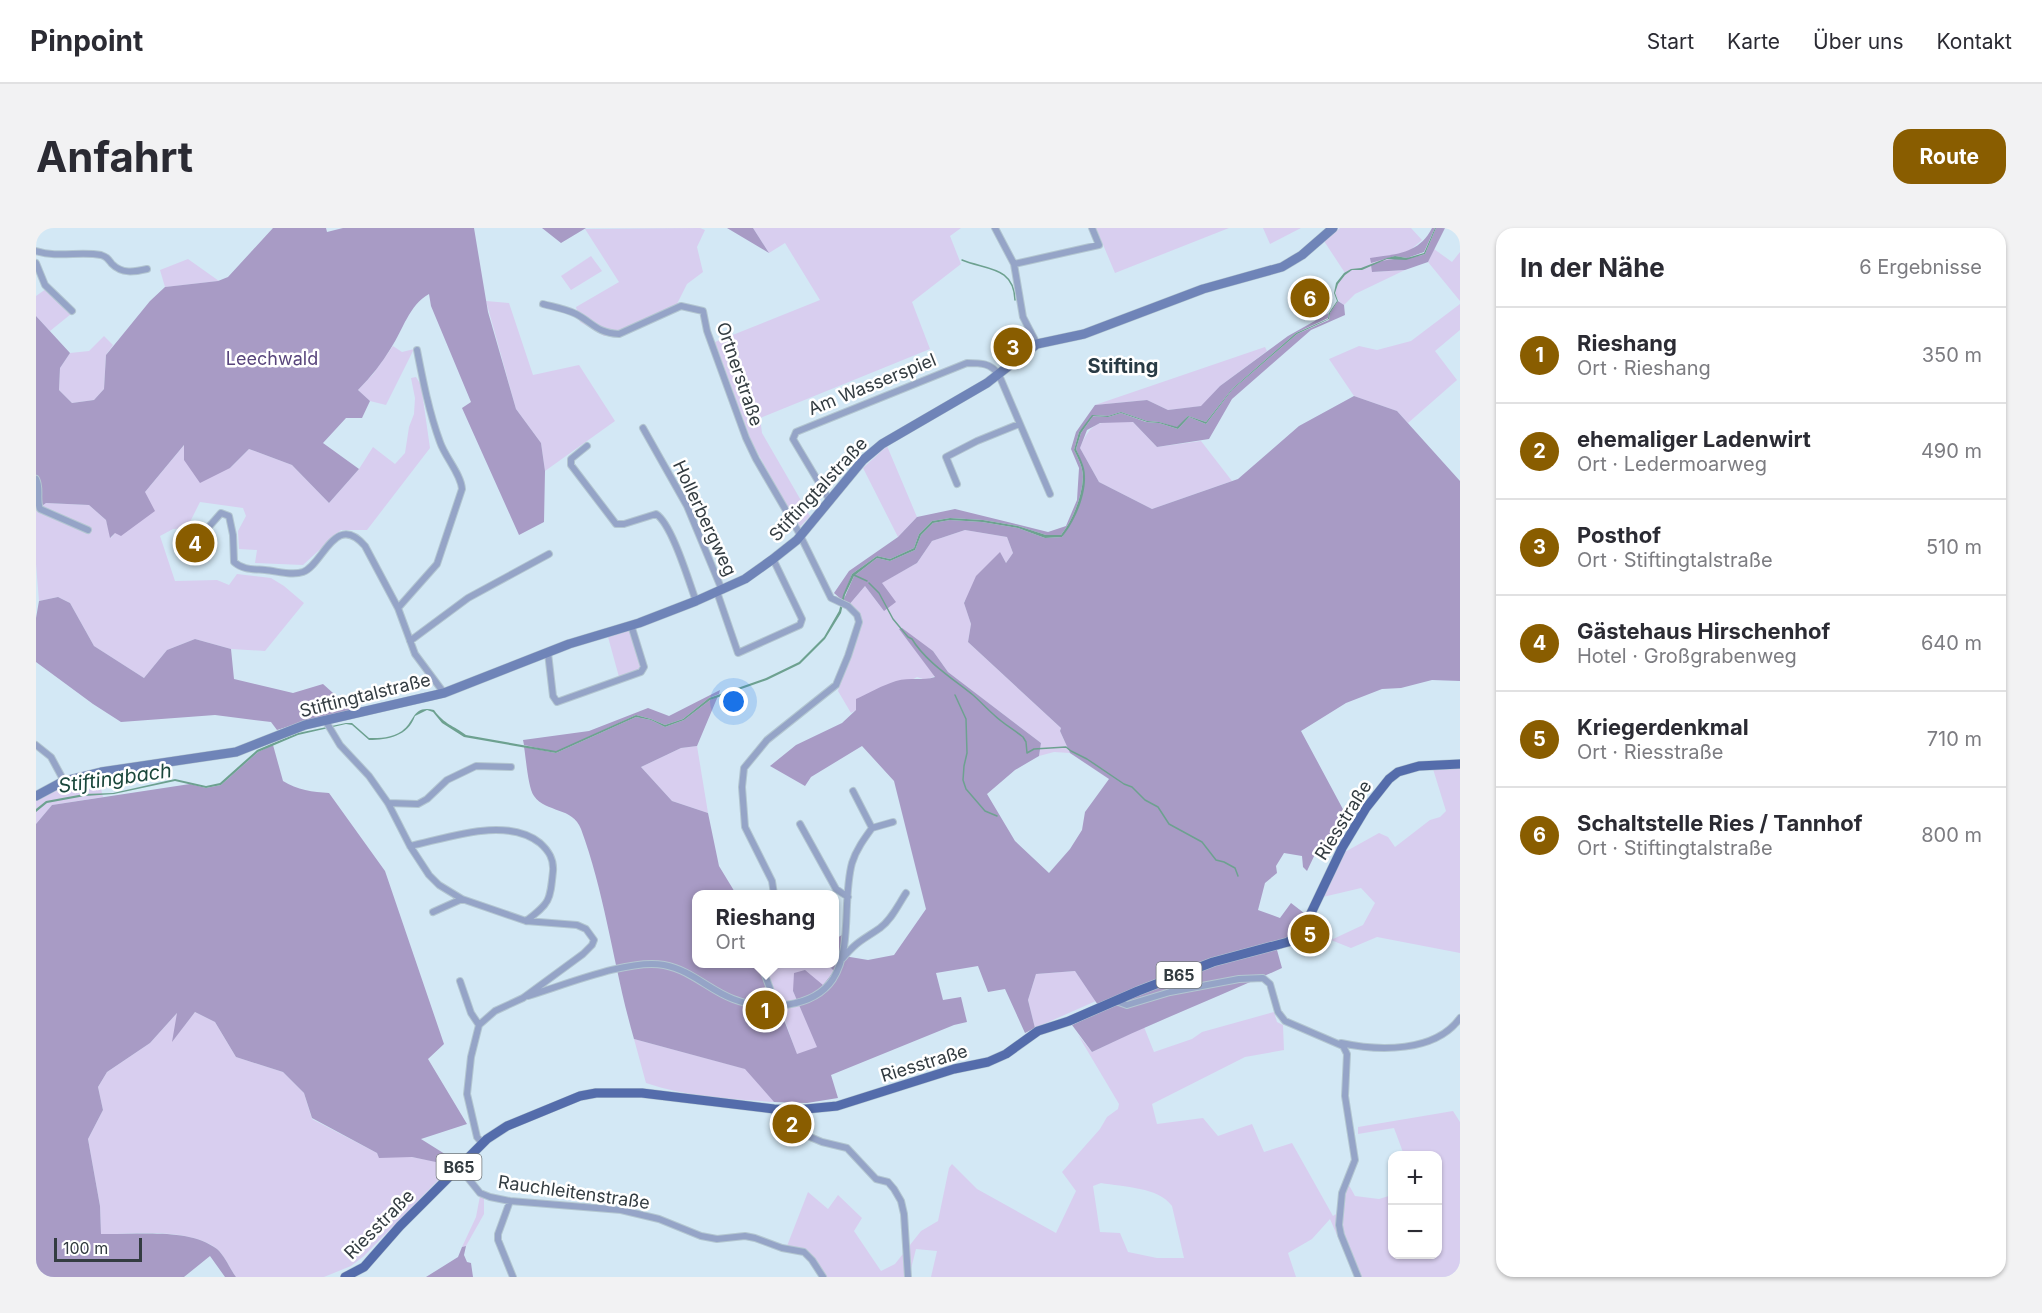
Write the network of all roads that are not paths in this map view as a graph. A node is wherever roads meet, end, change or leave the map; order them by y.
1 (995, 228) edge
2 (1092, 228) edge
3 (1333, 228) edge
4 (36, 251) edge
5 (36, 263) edge
6 (1014, 264) junction
7 (147, 269) dead end
8 (543, 304) dead end
9 (72, 311) dead end
10 (1037, 344) junction
11 (417, 350) dead end
12 (999, 375) junction
13 (1019, 424) junction
14 (643, 428) dead end
15 (587, 446) dead end
16 (36, 479) edge
17 (957, 484) dead end
18 (1050, 494) dead end
19 (830, 501) junction
20 (88, 530) dead end
21 (206, 530) dead end
22 (800, 536) junction
23 (549, 554) dead end
24 (773, 560) junction
25 (720, 591) junction
26 (696, 602) junction
27 (398, 608) junction
28 (631, 625) junction
29 (410, 641) junction
30 (548, 653) junction
31 (444, 693) junction
32 (328, 725) junction
33 (36, 745) edge
34 (1460, 764) edge
35 (511, 767) dead end
36 (64, 781) junction
37 (853, 791) dead end
38 (36, 796) edge
39 (388, 803) junction
40 (893, 822) dead end
41 (800, 824) dead end
42 (872, 828) junction
43 (410, 846) junction
44 (773, 890) edge
45 (838, 890) edge
46 (839, 891) edge
47 (906, 893) dead end
48 (848, 897) junction
49 (462, 899) junction
50 (433, 912) dead end
51 (526, 921) junction
52 (842, 959) junction
53 (839, 965) edge
54 (763, 968) edge
55 (838, 968) edge
56 (460, 981) dead end
57 (523, 998) junction
58 (1116, 1001) junction
59 (776, 1005) junction
60 (1460, 1018) edge
61 (479, 1025) junction
62 (1340, 1042) junction
63 (1365, 1048) junction
64 (1347, 1059) junction
65 (774, 1108) junction
66 (482, 1143) junction
67 (459, 1167) junction
68 (510, 1201) junction
69 (345, 1277) edge
70 (513, 1277) edge
71 (823, 1277) edge
72 (908, 1277) edge
73 (1358, 1277) edge

1 - 6 street
2 - 6 street
3 - 10 street, Stiftingtalstraße
4 - 7 street
5 - 9 street
6 - 10 street
8 - 22 street, Ortnerstraße
10 - 12 street, Stiftingtalstraße
11 - 27 street
12 - 13 street
12 - 19 street, Stiftingtalstraße
12 - 19 street, Am Wasserspiel
13 - 17 street
13 - 18 street
14 - 25 street, Hollerbergweg
15 - 26 street
16 - 20 street
19 - 22 street, Stiftingtalstraße
21 - 27 street
22 - 24 street, Stiftingtalstraße
22 - 44 street
23 - 29 street
24 - 25 street, Stiftingtalstraße
24 - 25 street, Stiftingtalstraße
25 - 26 street, Stiftingtalstraße
26 - 28 street, Stiftingtalstraße
27 - 29 street
28 - 30 street, Stiftingtalstraße
28 - 30 street
29 - 31 street
30 - 31 street, Stiftingtalstraße
31 - 32 street, Stiftingtalstraße
32 - 36 street, Stiftingtalstraße
32 - 39 street
33 - 36 street
34 - 58 main road, Riesstraße / B65
35 - 39 street
36 - 38 street, Stiftingtalstraße
37 - 42 street
39 - 43 street
40 - 42 street
41 - 45 street
42 - 48 street
43 - 49 street
43 - 51 street
46 - 48 street
47 - 52 street
48 - 52 street
49 - 50 street
49 - 51 street
51 - 57 street
52 - 53 street
54 - 59 street
55 - 59 street
56 - 61 street
57 - 59 street
57 - 61 street
58 - 62 street
58 - 65 main road, Riesstraße / B65
60 - 63 street
61 - 66 street
62 - 63 street
62 - 64 street
63 - 64 street
64 - 73 street
65 - 66 main road, Riesstraße / B65
65 - 72 street
66 - 67 main road, Riesstraße / B65
67 - 68 street, Rauchleitenstraße
67 - 69 main road, Riesstraße / B65
68 - 70 street
68 - 71 street, Rauchleitenstraße

